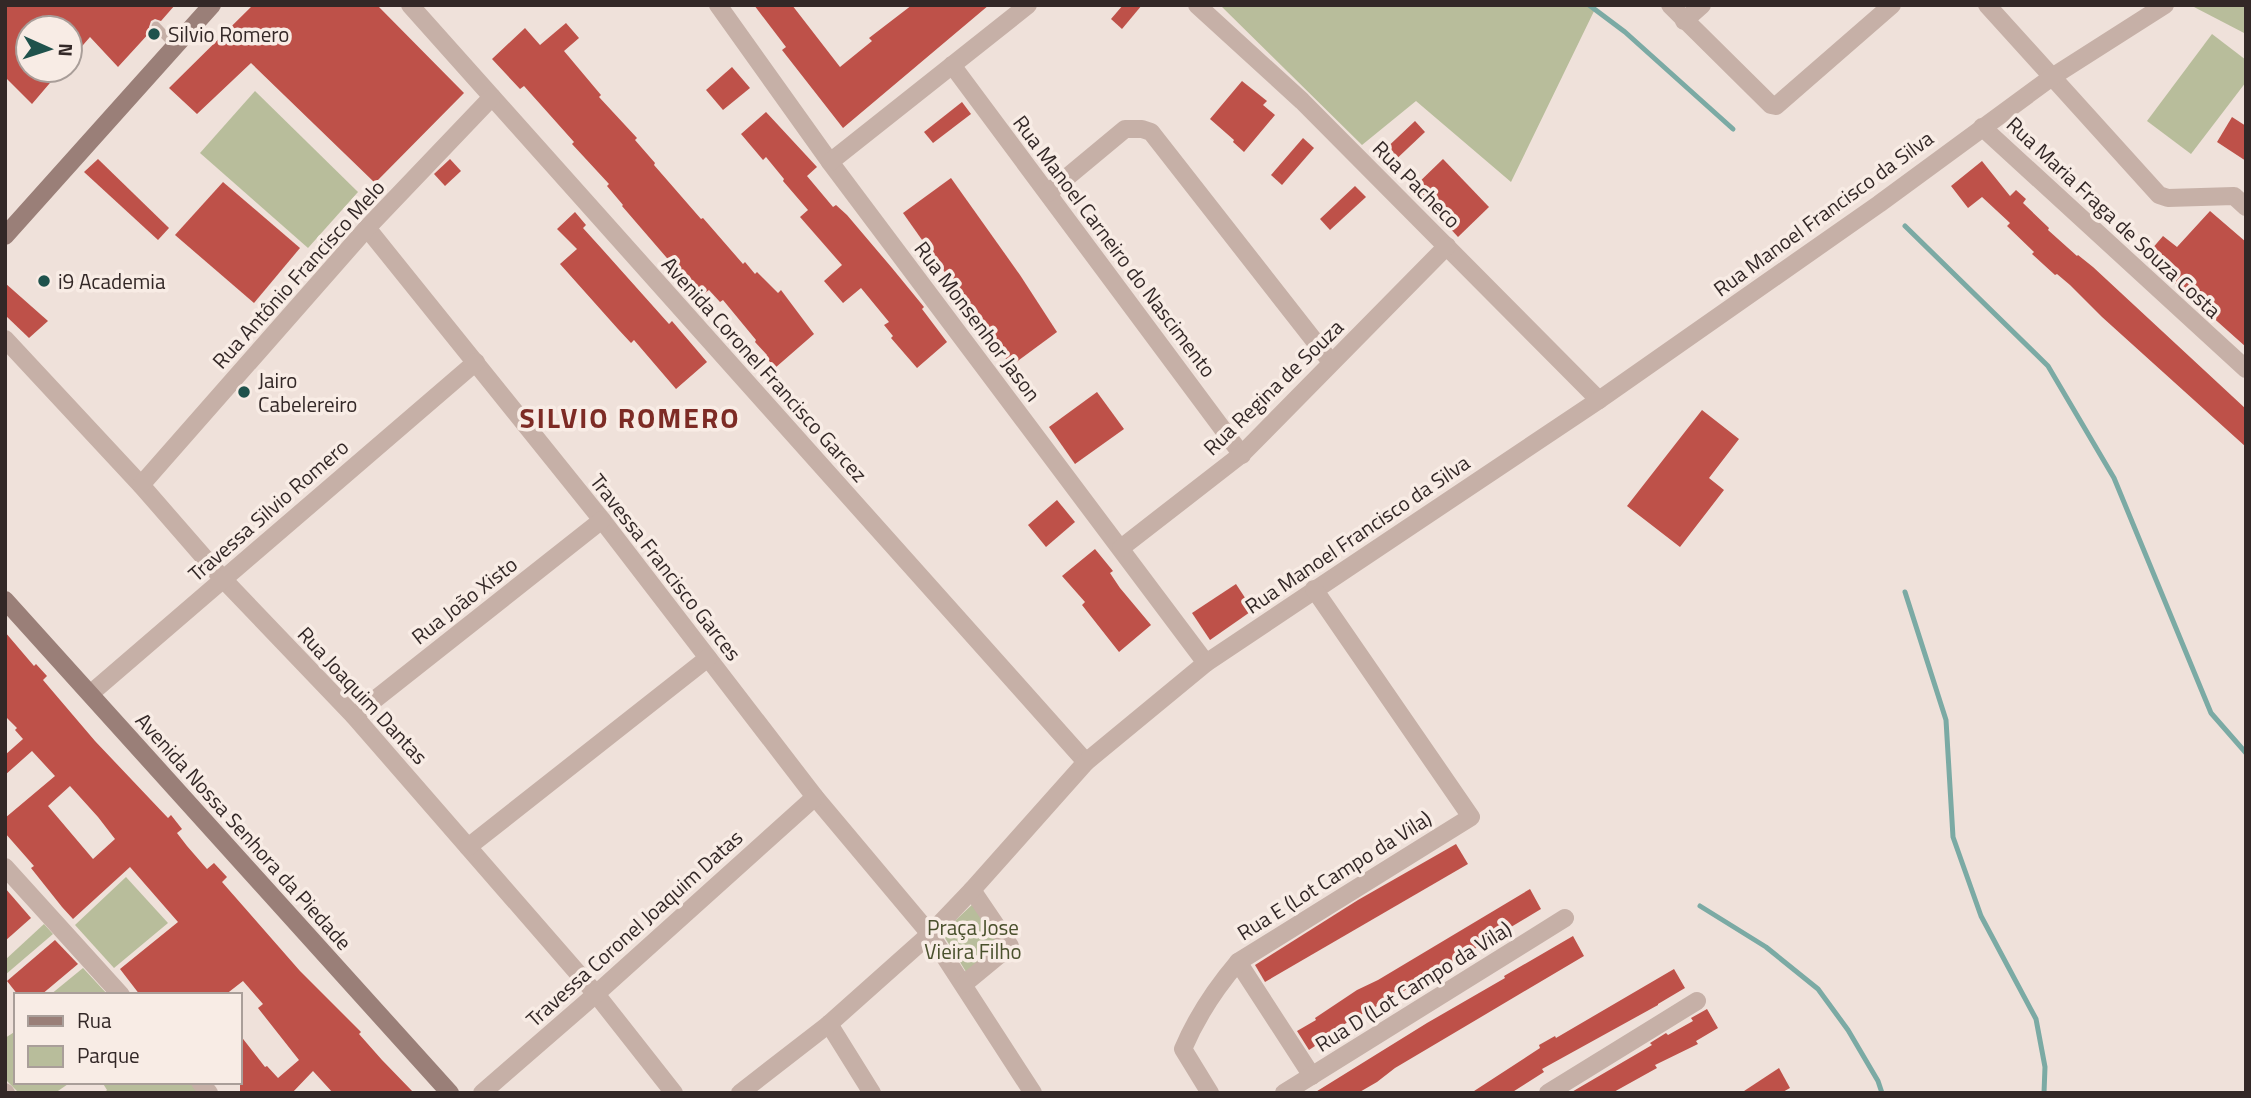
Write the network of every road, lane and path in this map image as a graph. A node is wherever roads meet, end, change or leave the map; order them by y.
1 (212, 5) edge
2 (410, 5) edge
3 (718, 5) edge
4 (1028, 5) edge
5 (1197, 5) edge
6 (1670, 5) edge
7 (1702, 5) edge
8 (1892, 5) edge
9 (1987, 5) edge
10 (2165, 5) edge
11 (1684, 21) junction
12 (156, 26) dead end
13 (174, 46) junction
14 (952, 65) junction
15 (2052, 77) junction
16 (492, 97) junction
17 (1982, 127) junction
18 (830, 162) junction
19 (1048, 193) junction
20 (2246, 207) edge
21 (368, 228) junction
22 (5, 236) edge
23 (1447, 246) junction
24 (5, 339) edge
25 (476, 362) junction
26 (1331, 362) junction
27 (2246, 369) edge
28 (1599, 400) junction
29 (1241, 455) junction
30 (141, 485) junction
31 (602, 520) junction
32 (1121, 548) junction
33 (222, 578) junction
34 (1314, 589) junction
35 (5, 600) edge
36 (708, 658) junction
37 (1206, 663) junction
38 (90, 694) junction
39 (354, 716) junction
40 (1086, 762) junction
41 (815, 797) junction
42 (468, 847) junction
43 (5, 867) edge
44 (972, 890) junction
45 (1565, 918) dead end
46 (930, 934) junction
47 (1237, 962) junction
48 (964, 984) junction
49 (119, 993) edge
50 (596, 994) junction
51 (1697, 1001) dead end
52 (829, 1024) junction
53 (1312, 1076) junction
54 (450, 1093) edge
55 (482, 1093) edge
56 (674, 1093) edge
57 (740, 1093) edge
58 (872, 1093) edge
59 (1033, 1093) edge
60 (1210, 1093) edge
61 (1284, 1093) edge
62 (1548, 1093) edge

1 - 13 main road
2 - 16 street, Avenida Coronel Francisco Garcez
3 - 18 street, Rua Monsenhor Jason
4 - 14 street
5 - 23 street, Rua Pacheco
6 - 11 street
7 - 11 street
8 - 11 street
9 - 15 street
10 - 15 street, Rua Manoel Francisco da Silva
12 - 13 lane
13 - 22 main road
14 - 18 street
14 - 19 street, Rua Manoel Carneiro do Nascimento
15 - 17 street, Rua Manoel Francisco da Silva
15 - 20 street
16 - 21 street, Rua Antônio Francisco Melo
16 - 40 street, Avenida Coronel Francisco Garcez
17 - 27 street, Rua Maria Fraga de Souza Costa
17 - 28 street, Rua Manoel Francisco da Silva
18 - 32 street, Rua Monsenhor Jason
19 - 26 street
19 - 29 street, Rua Manoel Carneiro do Nascimento
21 - 25 street, Travessa Francisco Garces
21 - 30 street, Rua Antônio Francisco Melo
23 - 26 street, Rua Regina de Souza
23 - 28 street, Rua Pacheco
24 - 30 street, Rua Joaquim Dantas
25 - 31 street, Travessa Francisco Garces
25 - 33 street, Travessa Silvio Romero
26 - 29 street, Rua Regina de Souza
28 - 34 street, Rua Manoel Francisco da Silva
29 - 32 street, Rua Regina de Souza
30 - 33 street, Rua Joaquim Dantas
31 - 36 street, Travessa Francisco Garces
31 - 39 street, Rua João Xisto
32 - 37 street, Rua Monsenhor Jason
33 - 38 street, Travessa Silvio Romero
33 - 39 street, Rua Joaquim Dantas
34 - 37 street, Rua Manoel Francisco da Silva
34 - 47 street, Rua E (Lot Campo da Vila)
35 - 38 main road, Avenida Nossa Senhora da Piedade
36 - 41 street, Travessa Francisco Garces
36 - 42 street
37 - 40 street, Rua Manoel Francisco da Silva
38 - 54 main road, Avenida Nossa Senhora da Piedade
39 - 42 street, Rua Joaquim Dantas
40 - 44 street, Rua Manoel Francisco da Silva
41 - 46 street, Travessa Francisco Garces
41 - 50 street, Travessa Coronel Joaquim Datas
42 - 50 street, Rua Joaquim Dantas
43 - 49 street
44 - 46 street, Rua Manoel Francisco da Silva
44 - 48 street
45 - 53 street, Rua D (Lot Campo da Vila)
46 - 48 street, Travessa Francisco Garces
46 - 52 street, Rua Manoel Francisco da Silva
47 - 53 street
47 - 60 street, Rua E (Lot Campo da Vila)
48 - 59 street, Travessa Francisco Garces
50 - 55 street, Travessa Coronel Joaquim Datas
50 - 56 street, Rua Joaquim Dantas
51 - 62 street
52 - 57 street, Rua Manoel Francisco da Silva
52 - 58 street
53 - 61 street, Rua D (Lot Campo da Vila)

